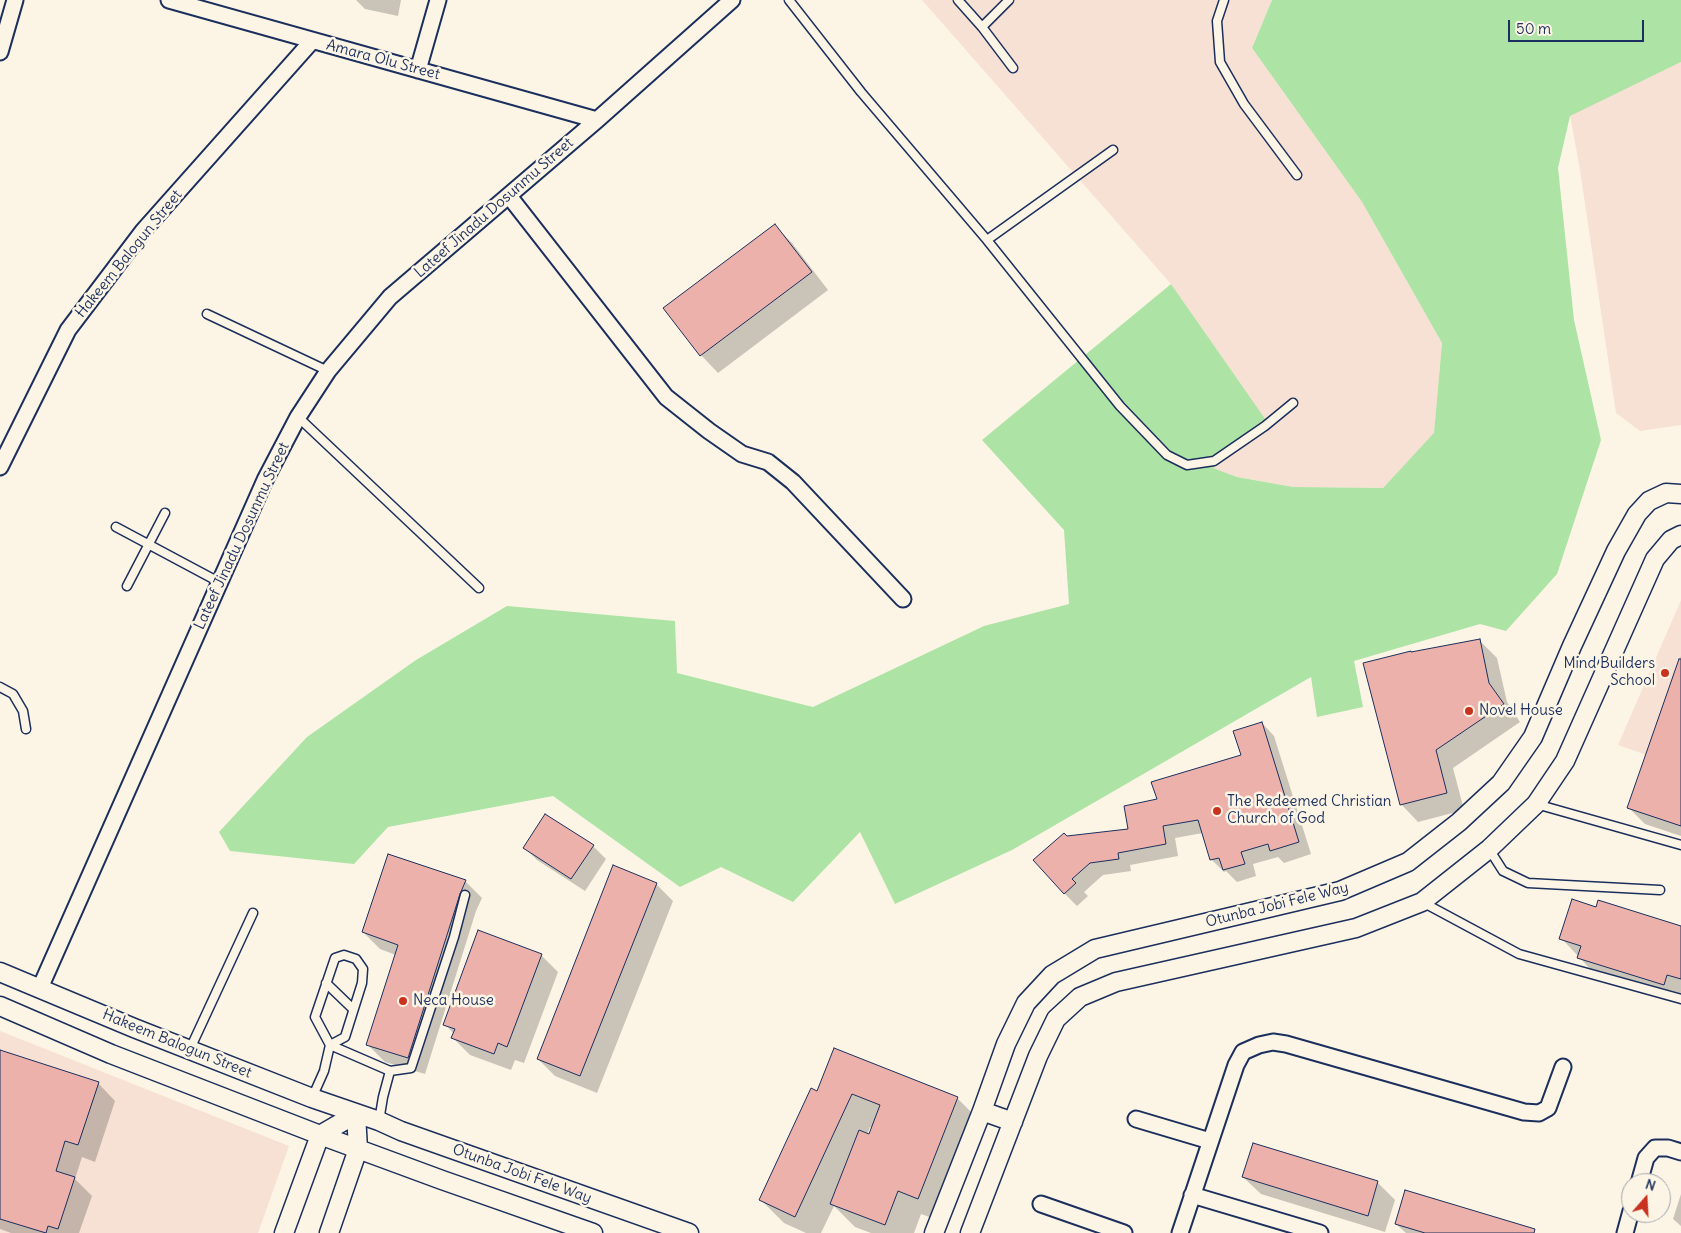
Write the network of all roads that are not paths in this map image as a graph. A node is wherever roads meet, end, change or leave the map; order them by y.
1 (14, 0) edge
2 (169, 0) edge
3 (438, 0) edge
4 (732, 0) edge
5 (789, 0) edge
6 (958, 0) edge
7 (1009, 0) edge
8 (1224, 0) edge
9 (982, 27) junction
10 (312, 41) junction
11 (0, 52) edge
12 (1013, 68) dead end
13 (418, 70) junction
14 (597, 120) junction
15 (1113, 150) dead end
16 (1297, 175) dead end
17 (508, 196) junction
18 (987, 240) junction
19 (207, 314) dead end
20 (328, 371) junction
21 (1294, 403) dead end
22 (298, 417) junction
23 (0, 467) edge
24 (1681, 494) edge
25 (165, 513) dead end
26 (116, 526) dead end
27 (1681, 535) edge
28 (149, 545) junction
29 (219, 582) junction
30 (128, 586) dead end
31 (479, 588) dead end
32 (903, 599) dead end
33 (0, 687) edge
34 (26, 729) dead end
35 (1536, 804) junction
36 (1681, 845) edge
37 (1489, 850) junction
38 (1660, 890) dead end
39 (465, 895) dead end
40 (1422, 902) junction
41 (253, 913) dead end
42 (0, 972) edge
43 (326, 983) junction
44 (40, 988) junction
45 (1681, 999) edge
46 (0, 1006) edge
47 (353, 1009) junction
48 (330, 1045) junction
49 (189, 1050) junction
50 (1563, 1066) dead end
51 (390, 1071) junction
52 (312, 1098) junction
53 (982, 1111) junction
54 (356, 1114) junction
55 (1136, 1119) dead end
56 (379, 1121) junction
57 (1014, 1122) junction
58 (320, 1135) junction
59 (1210, 1141) junction
60 (358, 1149) junction
61 (1681, 1152) edge
62 (1642, 1173) edge
63 (1192, 1195) junction
64 (1041, 1204) dead end
65 (284, 1233) edge
66 (329, 1233) edge
67 (593, 1233) edge
68 (689, 1233) edge
69 (934, 1233) edge
70 (970, 1233) edge
71 (1124, 1233) edge
72 (1180, 1233) edge
73 (1320, 1233) edge

1 - 11 street
2 - 10 street, Amara Olu Street
3 - 13 street
4 - 14 street, Lateef Jinadu Dosunmu Street
5 - 18 lane
6 - 9 lane
7 - 9 lane
8 - 16 lane
9 - 12 lane
10 - 13 street, Amara Olu Street
10 - 23 street, Hakeem Balogun Street
13 - 14 street, Amara Olu Street
14 - 17 street, Lateef Jinadu Dosunmu Street
15 - 18 lane
17 - 20 street, Lateef Jinadu Dosunmu Street
17 - 32 street
18 - 21 lane
19 - 20 lane
20 - 22 street, Lateef Jinadu Dosunmu Street
22 - 29 street, Lateef Jinadu Dosunmu Street
22 - 31 lane
24 - 53 street, Otunba Jobi Fele Way
25 - 28 lane
26 - 28 lane
27 - 35 street
28 - 29 lane
28 - 30 lane
29 - 44 street, Lateef Jinadu Dosunmu Street
33 - 34 lane
35 - 36 lane
35 - 37 street
37 - 38 lane
37 - 40 street
39 - 51 lane
40 - 45 lane
40 - 57 street
41 - 49 lane
42 - 44 street, Hakeem Balogun Street
43 - 47 lane
43 - 47 lane
43 - 48 lane
44 - 49 street, Hakeem Balogun Street
46 - 58 street
47 - 48 lane
48 - 51 lane
48 - 52 lane
49 - 52 street, Hakeem Balogun Street
50 - 59 street
51 - 56 lane
52 - 54 street, Hakeem Balogun Street
53 - 57 street
53 - 69 street, Otunba Jobi Fele Way
54 - 56 street, Otunba Jobi Fele Way
54 - 58 street
54 - 60 street
55 - 59 street
56 - 68 street, Otunba Jobi Fele Way
57 - 70 street
58 - 60 street, Otunba Jobi Fele Way
58 - 65 street
59 - 63 street
60 - 66 street
60 - 67 street, Otunba Jobi Fele Way
61 - 62 street
63 - 72 street
63 - 73 street
64 - 71 street

